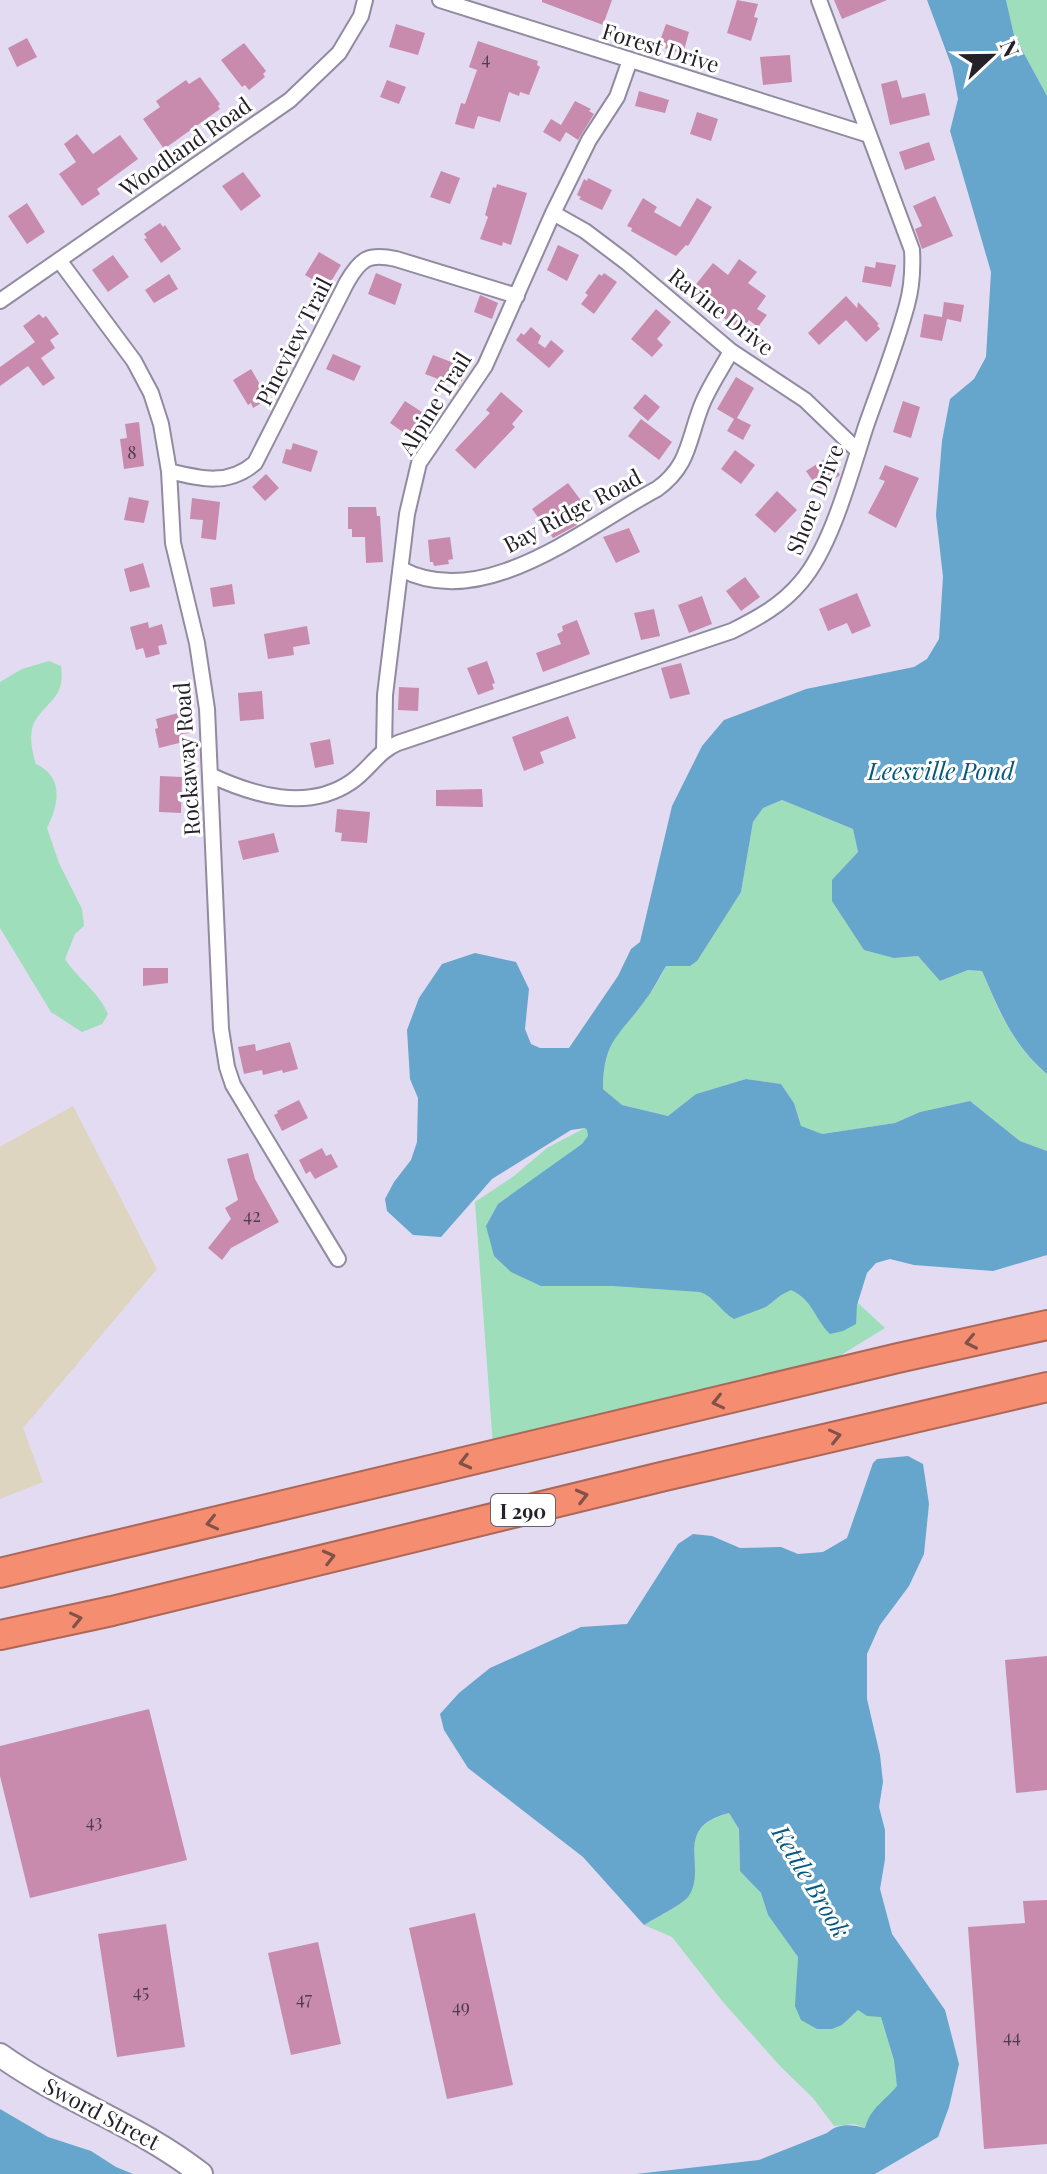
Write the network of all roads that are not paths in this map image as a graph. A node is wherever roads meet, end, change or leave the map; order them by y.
1 (365, 0) edge
2 (440, 0) edge
3 (819, 0) edge
4 (630, 60) junction
5 (869, 135) junction
6 (553, 213) junction
7 (59, 260) junction
8 (517, 296) junction
9 (0, 301) edge
10 (731, 351) junction
11 (858, 451) junction
12 (169, 471) junction
13 (401, 569) junction
14 (384, 751) junction
15 (210, 775) junction
16 (338, 1259) dead end
17 (1047, 1325) edge
18 (1047, 1387) edge
19 (0, 1573) edge
20 (0, 1635) edge
21 (0, 2055) edge
22 (201, 2174) edge

1 - 7 street, Woodland Road
2 - 4 street, Forest Drive
3 - 5 street, Shore Drive
4 - 5 street, Forest Drive
4 - 6 street, Alpine Trail
5 - 11 street, Shore Drive
6 - 8 street, Alpine Trail
6 - 10 street, Ravine Drive
7 - 9 street, Woodland Road
7 - 12 street, Rockaway Road
8 - 12 street, Pineview Trail
8 - 13 street, Alpine Trail
10 - 11 street, Ravine Drive
10 - 13 street, Bay Ridge Road
11 - 14 street, Shore Drive
12 - 15 street, Rockaway Road
13 - 14 street, Alpine Trail
14 - 15 street, Shore Drive
15 - 16 street, Rockaway Road
17 -> 19 highway
20 -> 18 highway, I 290
21 - 22 street, Sword Street

